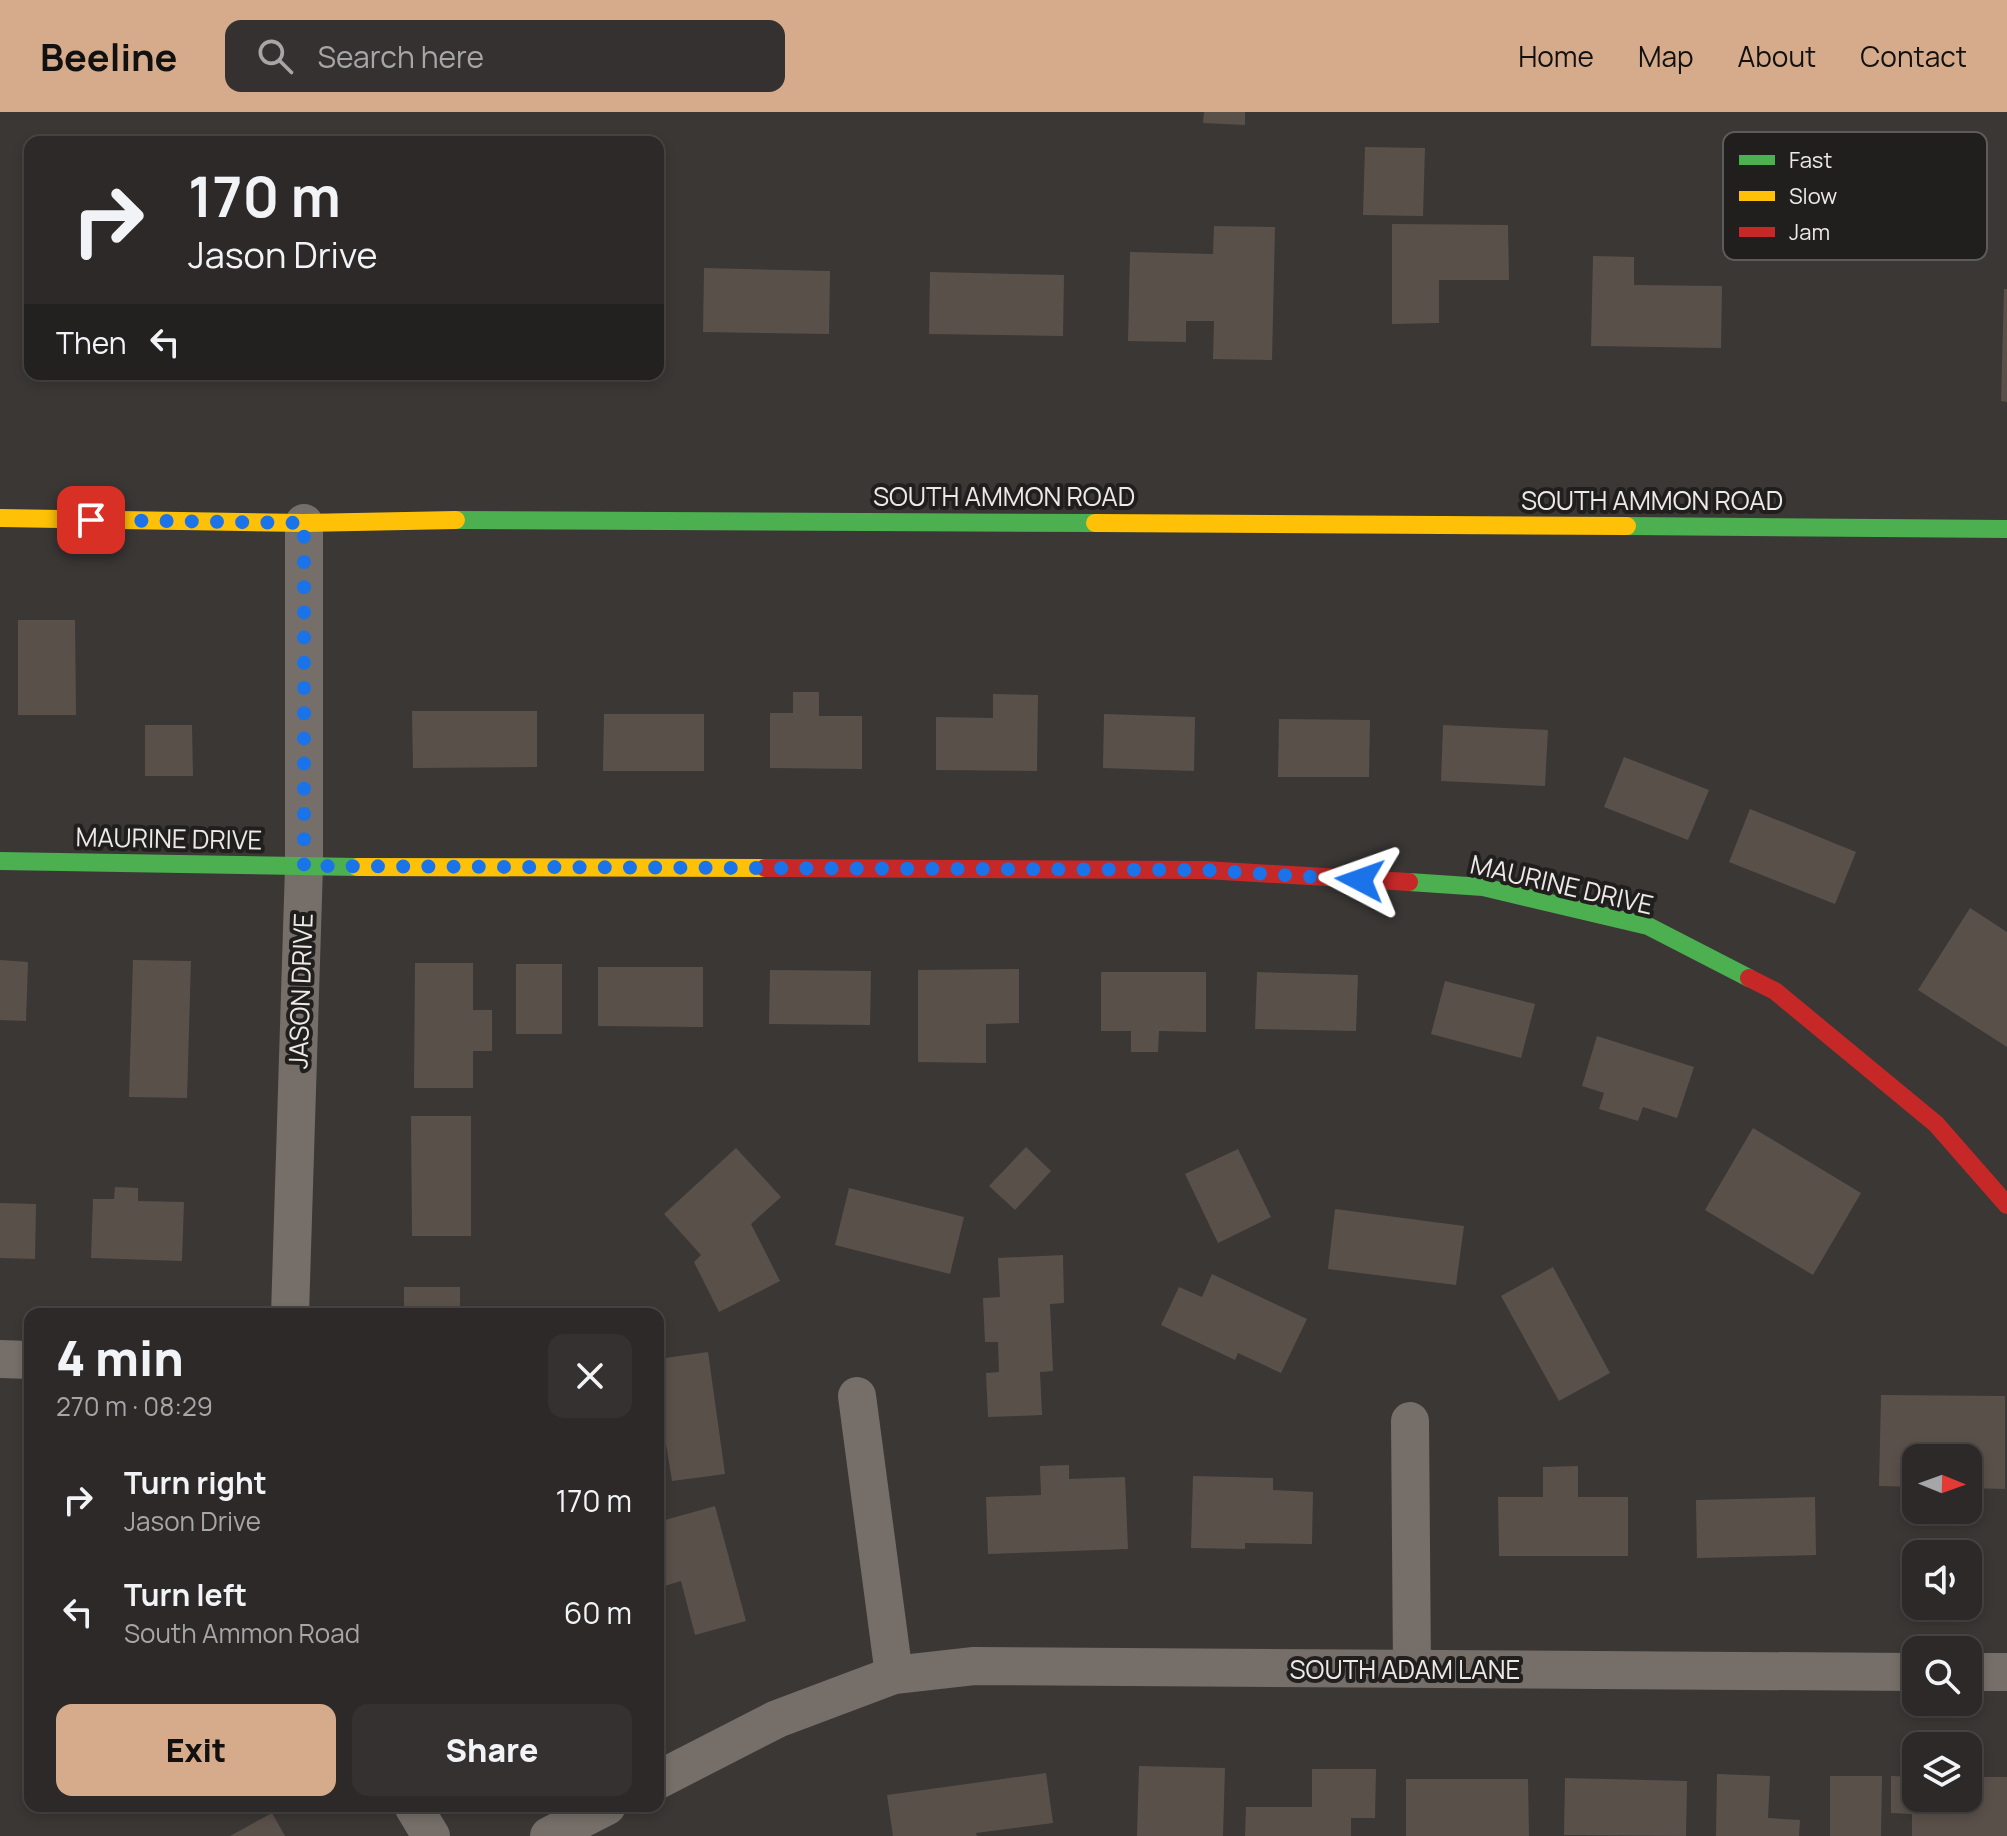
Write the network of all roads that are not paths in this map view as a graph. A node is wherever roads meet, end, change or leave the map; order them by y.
1 (0, 518) edge
2 (304, 523) junction
3 (2007, 529) edge
4 (0, 861) edge
5 (304, 866) junction
6 (2007, 1205) edge
7 (290, 1308) edge
8 (0, 1359) edge
9 (24, 1360) edge
10 (857, 1396) dead end
11 (1410, 1421) dead end
12 (1412, 1669) junction
13 (1902, 1672) edge
14 (1982, 1672) edge
15 (2007, 1672) edge
16 (894, 1675) junction
17 (664, 1777) edge
18 (417, 1812) edge
19 (595, 1812) edge
20 (431, 1836) edge
21 (549, 1836) edge

1 - 2 street, SOUTH AMMON ROAD
2 - 3 street, SOUTH AMMON ROAD
2 - 5 street, JASON DRIVE
4 - 5 street, MAURINE DRIVE
5 - 6 street, MAURINE DRIVE
5 - 7 street, JASON DRIVE
8 - 9 street
10 - 16 street
11 - 12 street
12 - 13 street, SOUTH ADAM LANE
12 - 16 street, SOUTH ADAM LANE
14 - 15 street
16 - 17 street, SOUTH ADAM LANE
18 - 20 street
19 - 21 street

